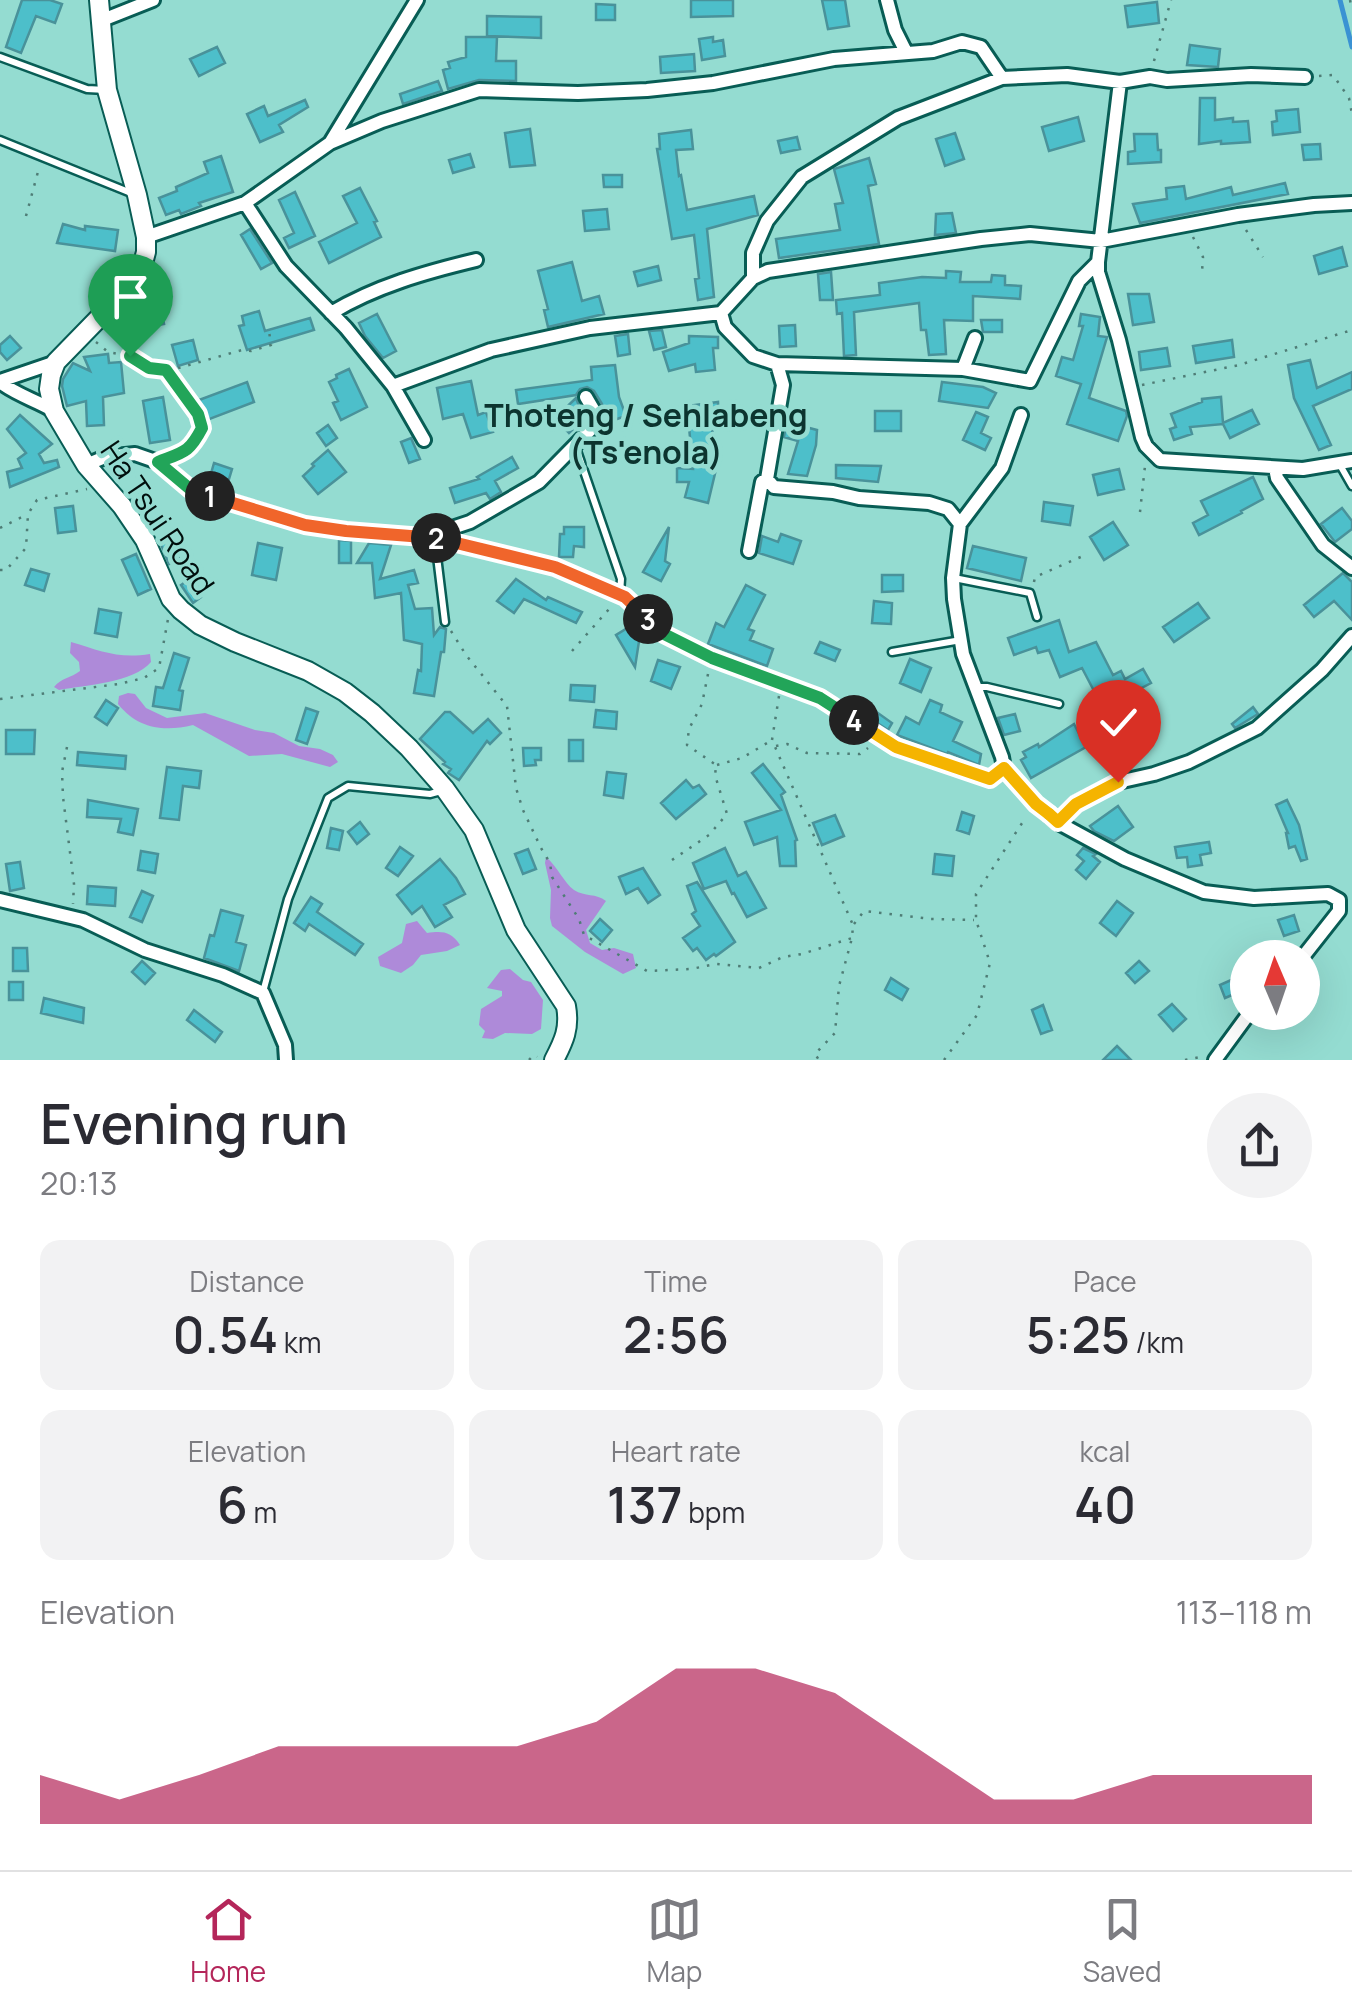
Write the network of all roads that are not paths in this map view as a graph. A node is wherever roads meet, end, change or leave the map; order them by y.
1 (98, 0) edge
2 (152, 0) edge
3 (417, 0) edge
4 (887, 0) edge
5 (100, 21) junction
6 (906, 52) junction
7 (0, 57) edge
8 (1002, 78) junction
9 (1305, 78) road end
10 (1120, 82) junction
11 (107, 90) junction
12 (0, 140) edge
13 (330, 142) junction
14 (137, 196) junction
15 (246, 202) junction
16 (1352, 203) edge
17 (146, 237) junction
18 (1102, 242) junction
19 (476, 260) dead end
20 (1098, 262) junction
21 (753, 278) junction
22 (331, 313) junction
23 (721, 313) junction
24 (975, 338) dead end
25 (56, 362) junction
26 (777, 364) junction
27 (962, 369) junction
28 (0, 381) edge
29 (392, 386) junction
30 (586, 397) dead end
31 (54, 411) junction
32 (1021, 415) dead end
33 (424, 440) dead end
34 (575, 446) junction
35 (1346, 463) edge
36 (86, 465) junction
37 (1276, 468) junction
38 (767, 479) junction
39 (1352, 486) edge
40 (960, 524) junction
41 (435, 538) junction
42 (750, 551) dead end
43 (1352, 568) edge
44 (952, 578) junction
45 (620, 595) junction
46 (1037, 617) dead end
47 (445, 622) road end
48 (1352, 636) edge
49 (962, 640) junction
50 (892, 652) dead end
51 (974, 687) junction
52 (1059, 704) dead end
53 (1004, 768) junction
54 (445, 790) junction
55 (1058, 822) junction
56 (0, 900) edge
57 (1317, 940) edge
58 (263, 993) junction
59 (1237, 1030) edge
60 (286, 1060) edge
61 (554, 1060) edge
62 (1216, 1060) edge

1 - 5 street
2 - 5 street
3 - 13 street
4 - 6 street
5 - 11 street
6 - 8 street
6 - 13 street
7 - 11 lane
8 - 10 street
8 - 21 street
9 - 10 street
10 - 18 street
11 - 14 street
12 - 14 lane
13 - 15 street
14 - 17 street
15 - 17 street
15 - 22 street
16 - 18 street
17 - 25 street
18 - 20 street
18 - 21 street
19 - 22 street
20 - 27 street
20 - 37 street
21 - 23 street
22 - 29 street
23 - 26 street
23 - 29 street
24 - 27 street
25 - 28 street
25 - 31 street
26 - 27 street
26 - 38 street
28 - 31 street
29 - 33 street
30 - 34 street
31 - 36 street, Ha Tsui Road
32 - 40 street
34 - 41 street
34 - 45 lane
35 - 37 street
35 - 39 lane
36 - 41 street
36 - 54 street, Ha Tsui Road
37 - 43 street
38 - 40 street
38 - 42 street
40 - 44 street
41 - 45 street
41 - 47 lane
44 - 46 lane
44 - 49 street
45 - 53 street
48 - 55 street
49 - 50 lane
49 - 51 street
51 - 52 lane
51 - 53 street
53 - 55 street
54 - 58 lane
54 - 61 street, Ha Tsui Road
55 - 57 street
56 - 58 street
58 - 60 street
59 - 62 street

